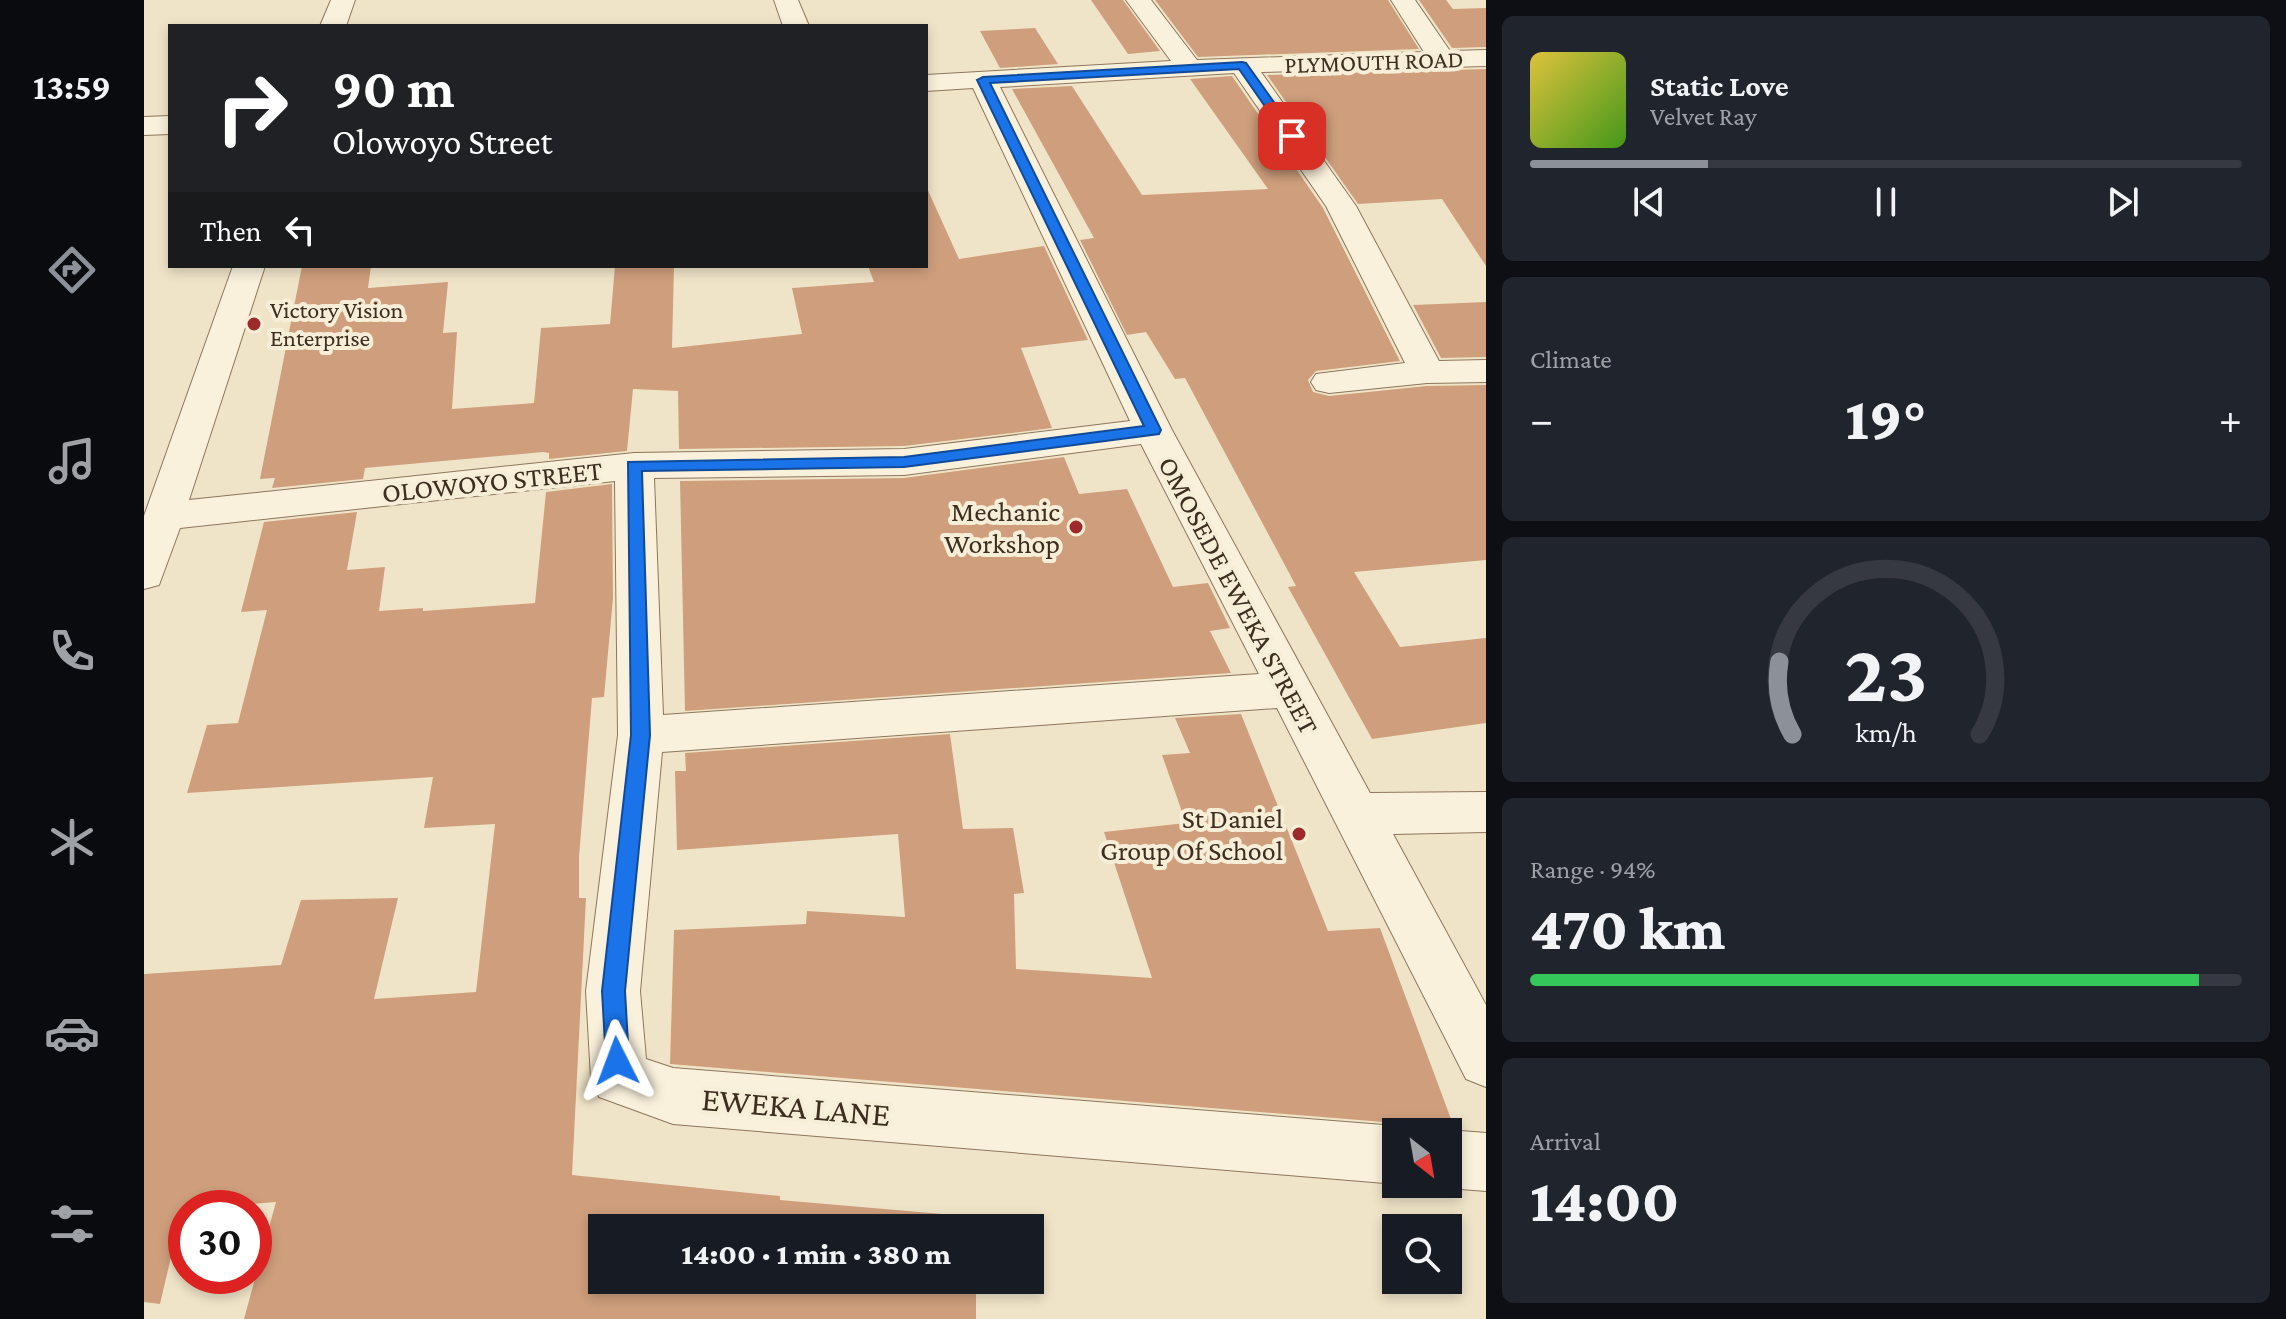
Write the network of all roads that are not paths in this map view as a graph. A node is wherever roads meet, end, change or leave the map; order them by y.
1 (343, 0) edge
2 (786, 0) edge
3 (1138, 0) edge
4 (1403, 0) edge
5 (334, 24) edge
6 (795, 24) edge
7 (1486, 58) edge
8 (1443, 61) junction
9 (1242, 65) junction
10 (1190, 68) junction
11 (983, 80) junction
12 (928, 83) edge
13 (168, 125) edge
14 (144, 126) edge
15 (248, 268) edge
16 (1486, 371) edge
17 (1427, 372) junction
18 (1329, 382) dead end
19 (1153, 430) junction
20 (634, 466) junction
21 (166, 516) junction
22 (146, 563) edge
23 (1289, 690) junction
24 (641, 735) junction
25 (1486, 812) edge
26 (1355, 814) junction
27 (1486, 1060) edge
28 (1382, 1154) edge
29 (1462, 1160) edge
30 (1486, 1162) edge

1 - 5 street
2 - 6 street
3 - 10 street
4 - 8 street
7 - 8 street, PLYMOUTH ROAD
8 - 9 street, PLYMOUTH ROAD
9 - 10 street, PLYMOUTH ROAD
9 - 17 street
10 - 11 street, PLYMOUTH ROAD
11 - 12 street, PLYMOUTH ROAD
11 - 19 street, OMOSEDE EWEKA STREET
13 - 14 street
15 - 21 street
16 - 17 street
17 - 18 street
19 - 20 street, OLOWOYO STREET
19 - 23 street, OMOSEDE EWEKA STREET
20 - 21 street, OLOWOYO STREET
20 - 24 street, EWEKA LANE
21 - 22 street
23 - 24 street
23 - 26 street, OMOSEDE EWEKA STREET
24 - 28 street, EWEKA LANE
25 - 26 street
26 - 27 street, OMOSEDE EWEKA STREET
29 - 30 street

